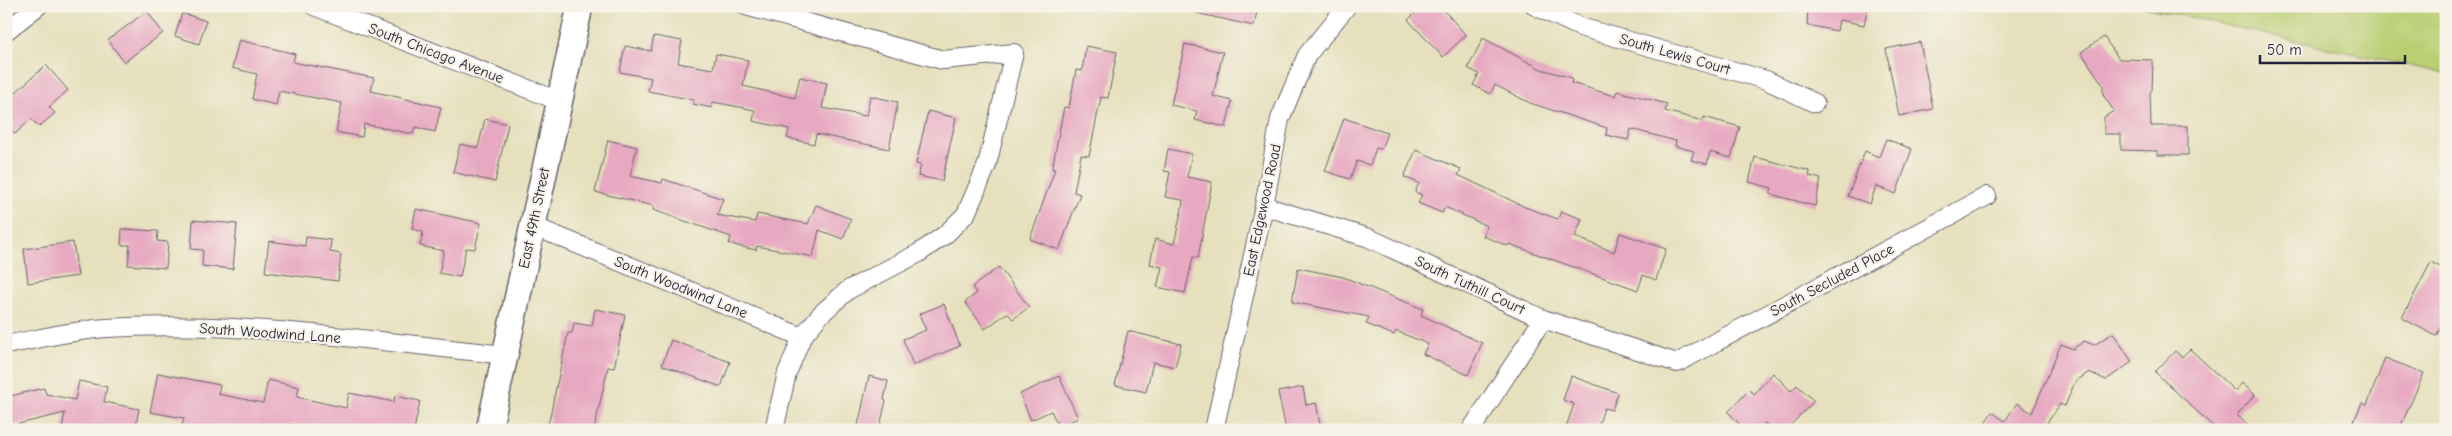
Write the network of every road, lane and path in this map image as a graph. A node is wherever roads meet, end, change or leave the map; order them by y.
1 (38, 6) edge
2 (314, 6) edge
3 (580, 6) edge
4 (746, 6) edge
5 (1346, 6) edge
6 (1534, 6) edge
7 (6, 31) edge
8 (559, 100) junction
9 (1815, 103) dead end
10 (1987, 196) dead end
11 (1264, 206) junction
12 (533, 226) junction
13 (1543, 319) junction
14 (802, 337) junction
15 (6, 345) edge
16 (505, 355) junction
17 (1677, 363) joint
18 (489, 430) edge
19 (774, 430) edge
20 (1214, 430) edge
21 (1471, 430) edge

1 - 7 street
2 - 8 street, South Chicago Avenue
3 - 8 street, East 49th Street
4 - 14 street
5 - 11 street, East Edgewood Road
6 - 9 street, South Lewis Court
8 - 12 street, East 49th Street
10 - 17 street, South Secluded Place
11 - 13 street, South Tuthill Court
11 - 20 street, East Edgewood Road
12 - 14 street, South Woodwind Lane
12 - 16 street, East 49th Street
13 - 17 street, South Tuthill Court
13 - 21 street
14 - 19 street
15 - 16 street, South Woodwind Lane
16 - 18 street, East 49th Street

